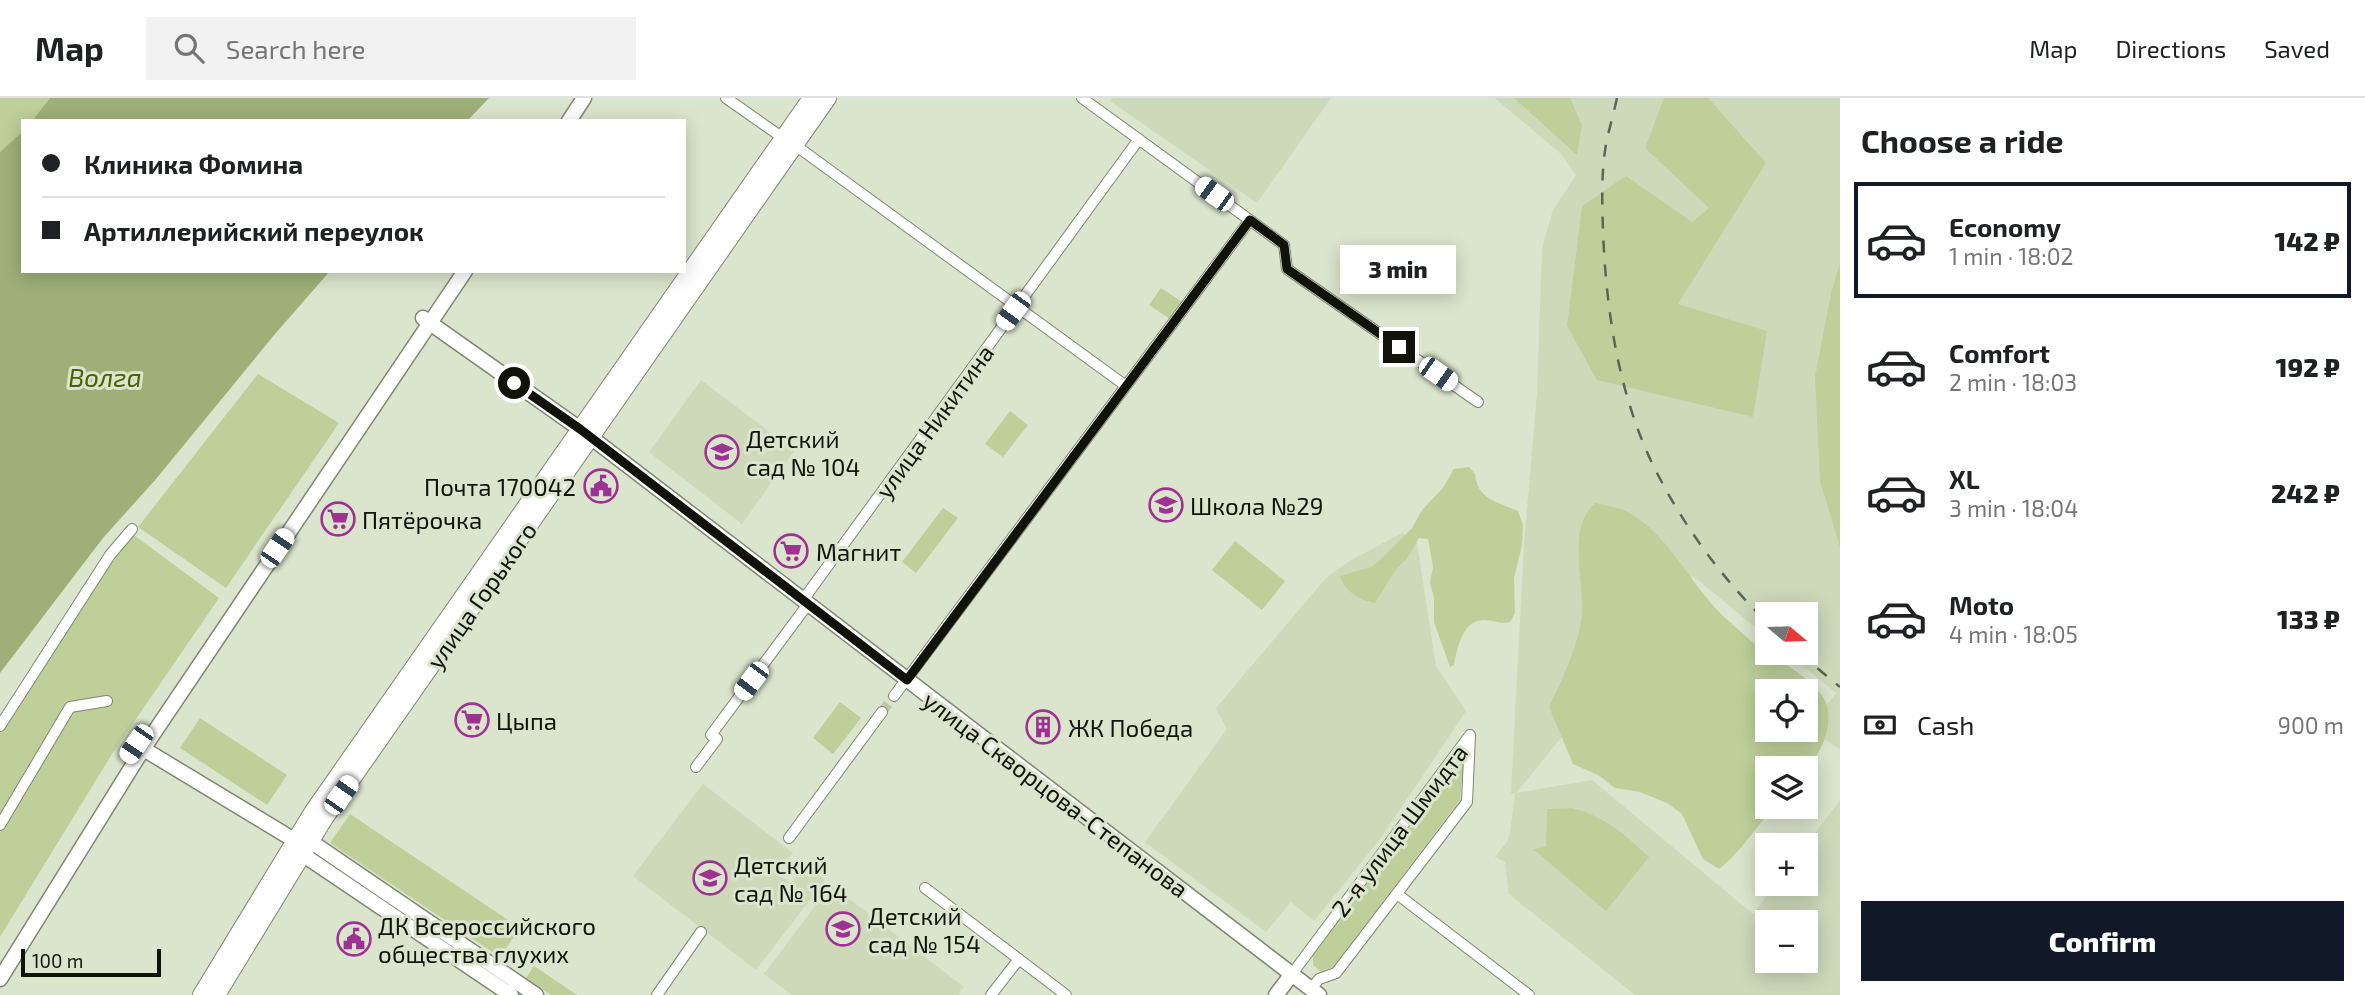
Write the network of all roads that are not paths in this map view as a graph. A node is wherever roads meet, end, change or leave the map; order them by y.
1 (574, 98) edge
2 (584, 98) edge
3 (726, 98) edge
4 (811, 98) edge
5 (828, 98) edge
6 (1083, 98) edge
7 (559, 119) edge
8 (570, 119) edge
9 (1139, 139) junction
10 (789, 141) junction
11 (1250, 220) junction
12 (454, 273) edge
13 (464, 273) edge
14 (1017, 307) junction
15 (426, 321) junction
16 (1126, 386) junction
17 (1478, 402) dead end
18 (586, 434) junction
19 (132, 529) dead end
20 (806, 602) junction
21 (907, 680) junction
22 (894, 696) tunnel mouth
23 (107, 701) dead end
24 (882, 712) tunnel mouth
25 (0, 726) edge
26 (139, 747) junction
27 (696, 767) dead end
28 (0, 825) edge
29 (789, 838) dead end
30 (302, 845) junction
31 (925, 888) dead end
32 (1397, 894) junction
33 (701, 932) dead end
34 (1019, 959) junction
35 (0, 963) edge
36 (1292, 974) junction
37 (0, 979) edge
38 (1312, 993) edge
39 (201, 995) edge
40 (217, 995) edge
41 (511, 995) edge
42 (536, 995) edge
43 (657, 995) edge
44 (991, 995) edge
45 (1066, 995) edge
46 (1276, 995) edge
47 (1529, 995) edge

1 - 7 main road
2 - 8 main road
3 - 10 street
4 - 10 main road, улица Горького
5 - 10 main road, улица Горького
6 - 9 street
9 - 11 street
9 - 14 street, улица Никитина
10 - 14 street
10 - 18 main road, улица Горького
11 - 16 street
11 - 17 street
12 - 15 main road
13 - 15 main road
14 - 16 street
14 - 20 street, улица Никитина
15 - 18 main road, улица Скворцова-Степанова
15 - 26 main road
16 - 21 street
18 - 20 main road, улица Скворцова-Степанова
18 - 30 main road, улица Горького
19 - 25 street
20 - 21 main road, улица Скворцова-Степанова
20 - 27 street, улица Никитина
21 - 22 street
21 - 36 main road, улица Скворцова-Степанова
23 - 28 street
24 - 29 street
26 - 30 main road
26 - 35 main road
26 - 37 main road
30 - 39 main road, улица Горького
30 - 40 main road, улица Горького
30 - 41 main road
30 - 42 main road
31 - 34 street
32 - 36 street, 2-я улица Шмидта
32 - 38 street, 2-я улица Шмидта
32 - 47 street
33 - 43 street
34 - 44 street
34 - 45 street
36 - 38 main road, улица Скворцова-Степанова
36 - 46 main road

